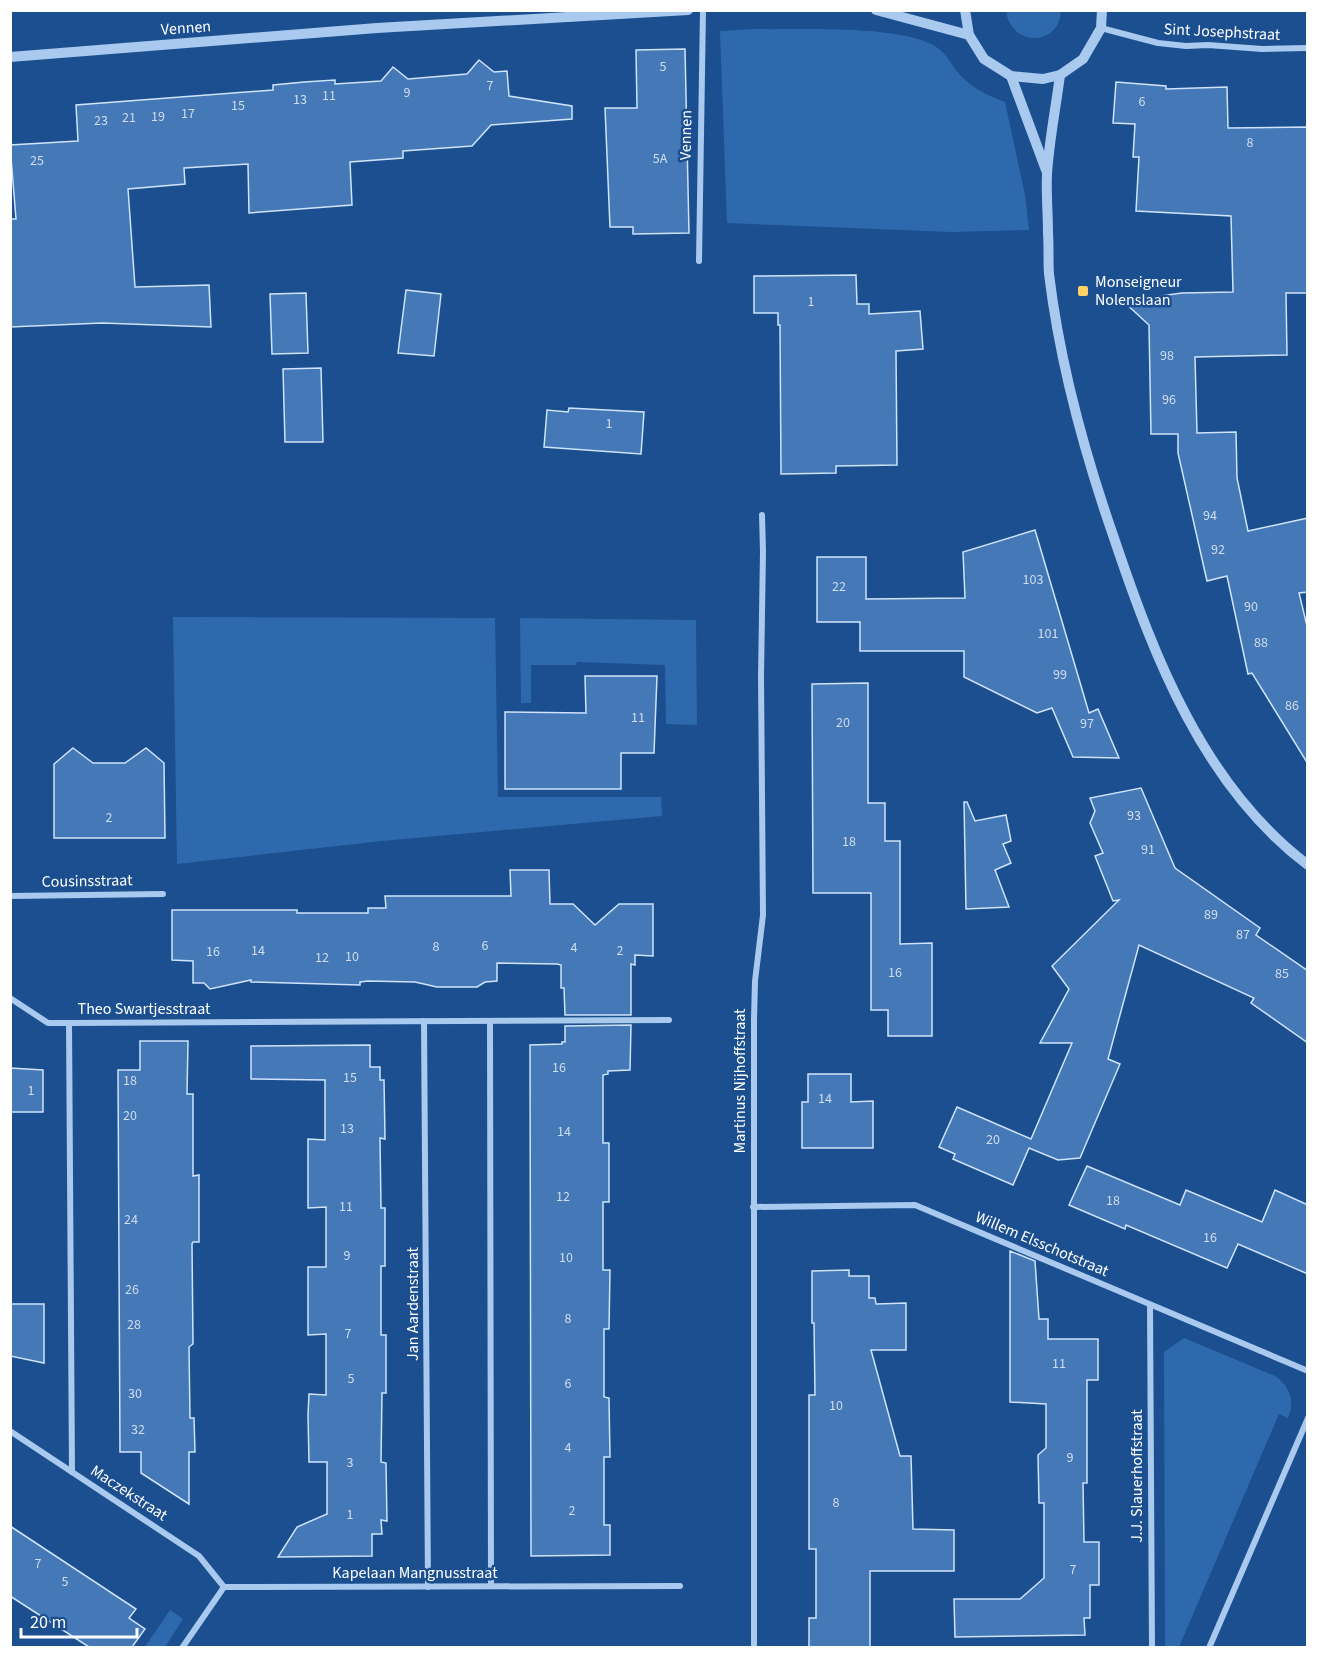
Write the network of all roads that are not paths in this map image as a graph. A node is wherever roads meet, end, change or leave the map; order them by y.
1 (688, 10) edge
2 (703, 10) edge
3 (876, 10) edge
4 (965, 10) edge
5 (1102, 10) edge
6 (1101, 28) junction
7 (969, 35) junction
8 (1308, 48) edge
9 (10, 57) edge
10 (1060, 75) junction
11 (1011, 76) junction
12 (1047, 173) junction
13 (699, 261) dead end
14 (762, 515) dead end
15 (1308, 865) edge
16 (163, 894) dead end
17 (10, 896) edge
18 (10, 998) edge
19 (669, 1020) dead end
20 (424, 1021) junction
21 (490, 1021) junction
22 (69, 1023) junction
23 (753, 1207) junction
24 (1150, 1305) junction
25 (1308, 1371) edge
26 (1308, 1418) edge
27 (10, 1431) edge
28 (72, 1472) junction
29 (491, 1586) junction
30 (680, 1586) dead end
31 (224, 1587) junction
32 (428, 1587) junction
33 (182, 1647) edge
34 (754, 1647) edge
35 (1152, 1647) edge
36 (1209, 1647) edge

1 - 9 street, Vennen
2 - 13 street, Vennen
3 - 7 street
4 - 7 street
5 - 6 street
6 - 8 street, Sint Josephstraat
6 - 10 street
7 - 11 street
10 - 11 street
10 - 12 street
11 - 12 street
12 - 15 street
14 - 23 street, Martinus Nijhoffstraat
16 - 17 street, Cousinsstraat
18 - 22 street
19 - 21 street, Theo Swartjesstraat
20 - 21 street, Theo Swartjesstraat
20 - 22 street, Theo Swartjesstraat
20 - 32 street, Jan Aardenstraat
21 - 29 street
22 - 28 street, Theo Swartjesstraat
23 - 24 street, Willem Elsschotstraat
23 - 34 street, Martinus Nijhoffstraat
24 - 25 street, Willem Elsschotstraat
24 - 35 street, J.J. Slauerhoffstraat
26 - 36 street
27 - 28 street, Maczekstraat
28 - 31 street, Maczekstraat
29 - 30 street, Kapelaan Mangnusstraat
29 - 32 street, Kapelaan Mangnusstraat
31 - 32 street, Kapelaan Mangnusstraat
31 - 33 street

